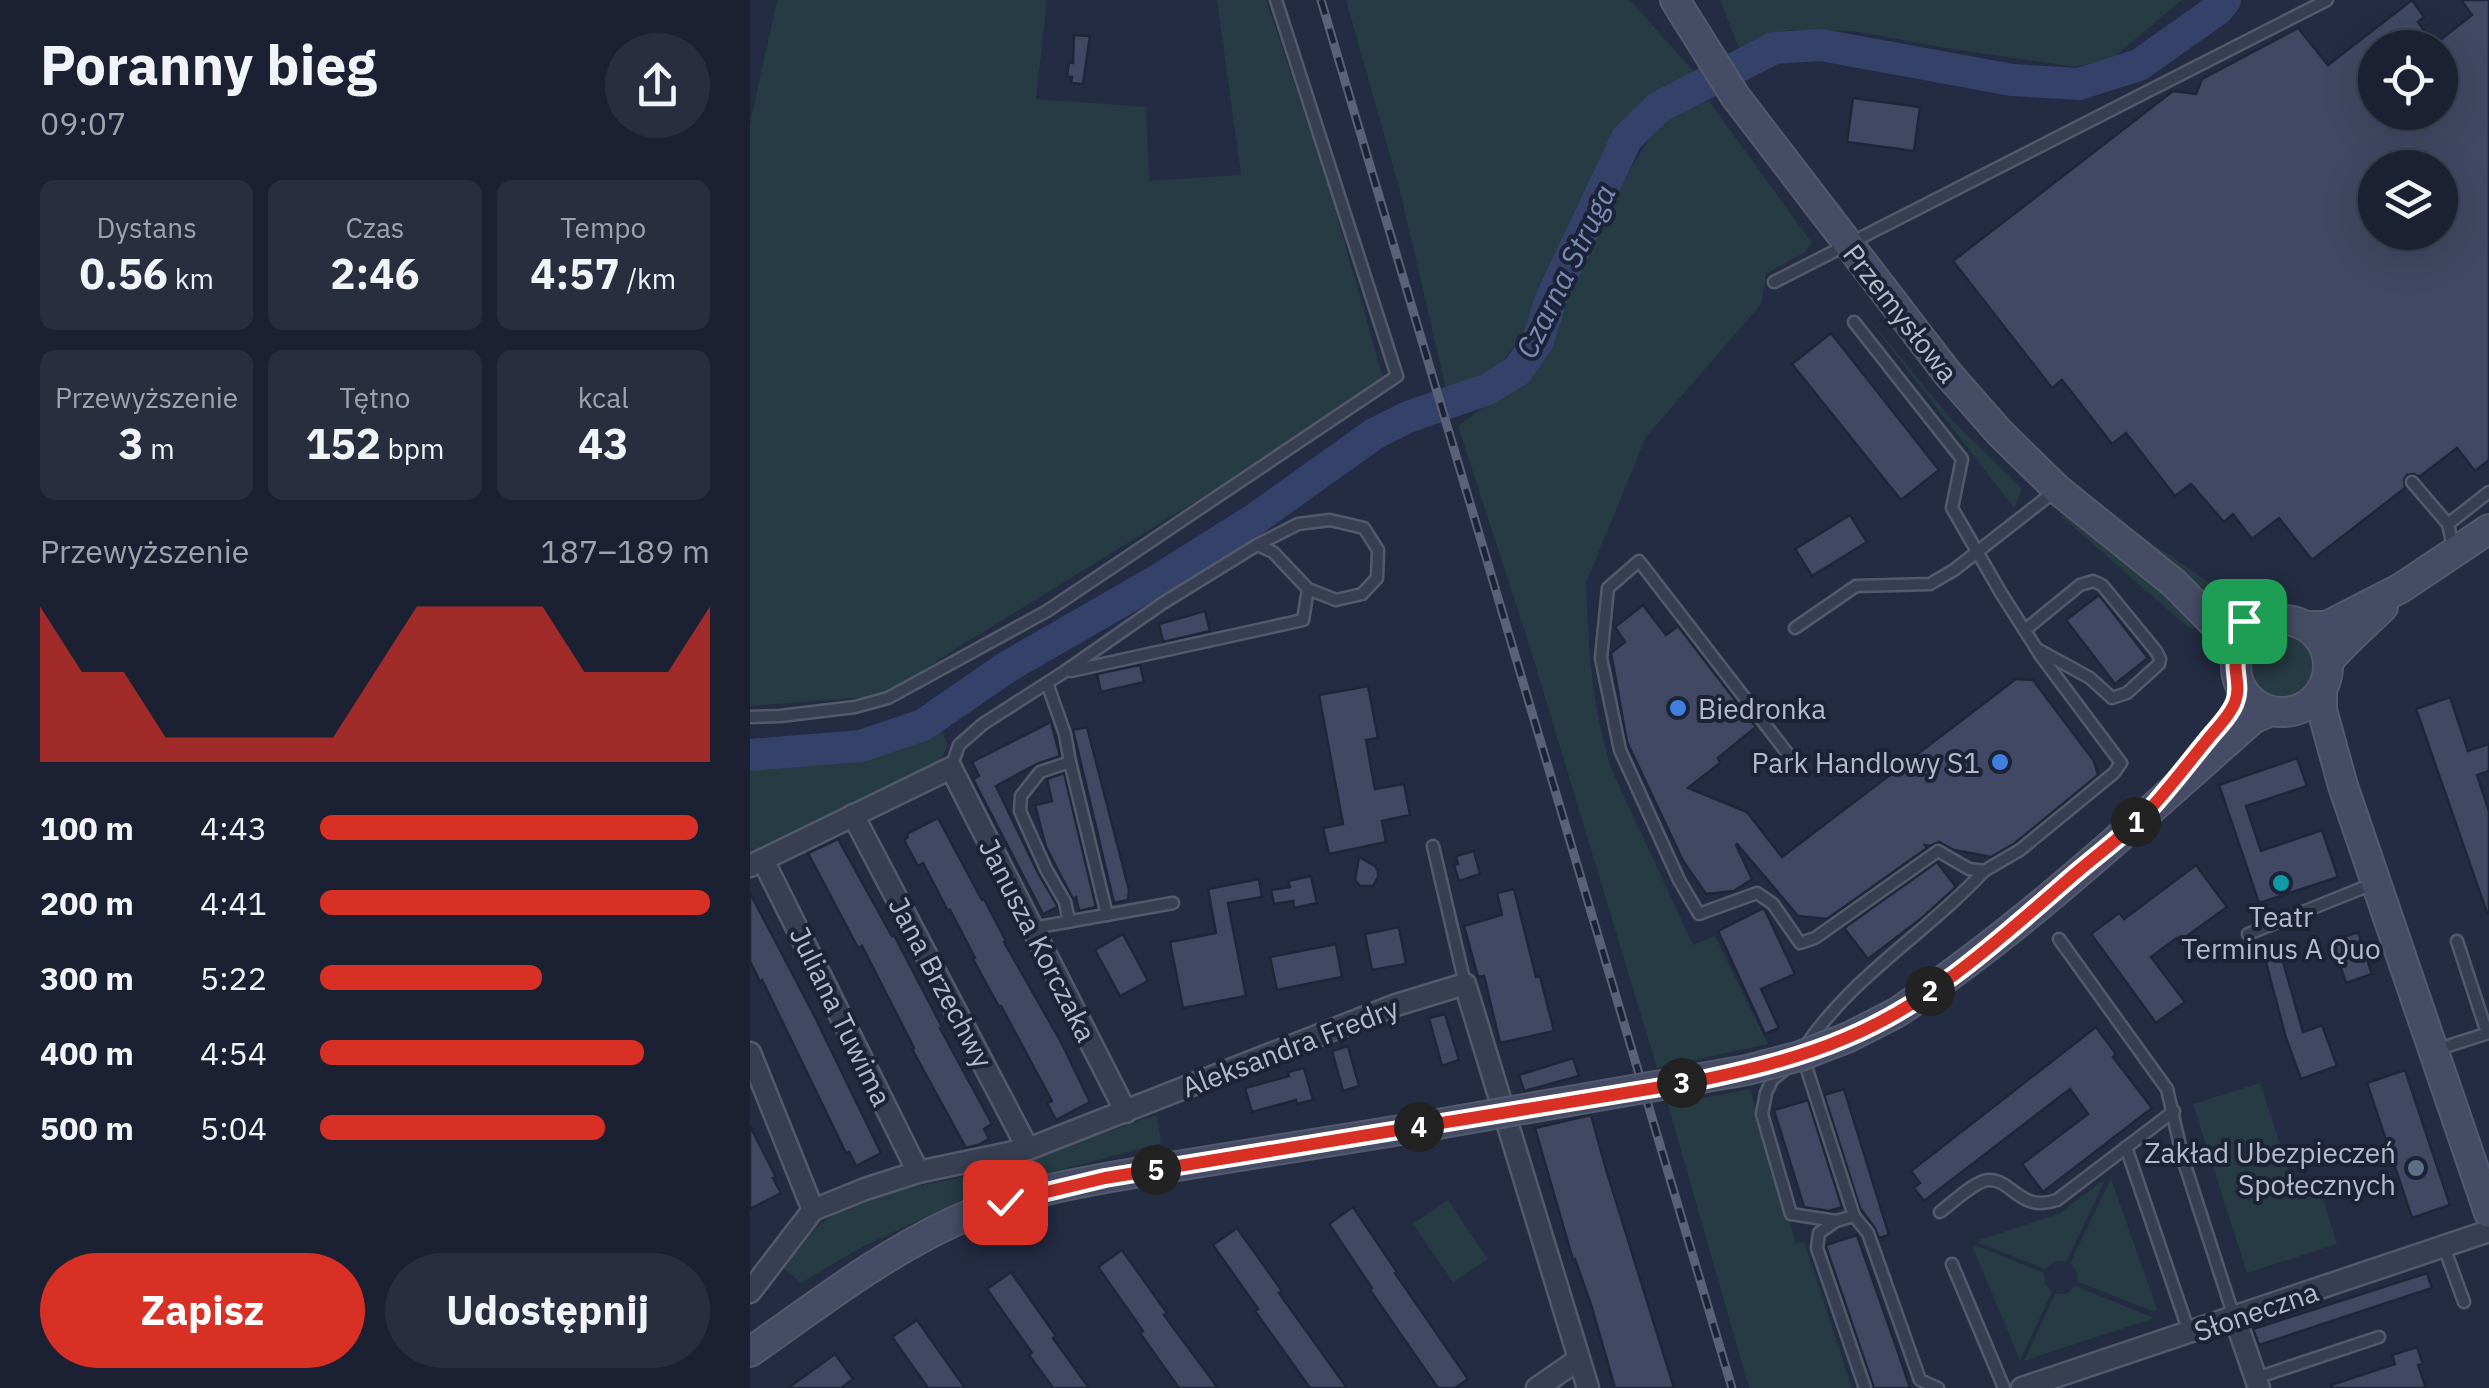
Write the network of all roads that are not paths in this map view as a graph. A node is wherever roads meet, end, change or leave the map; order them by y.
1 (1276, 0) edge
2 (1675, 0) edge
3 (2327, 0) edge
4 (1847, 244) junction
5 (1774, 282) dead end
6 (1854, 322) dead end
7 (2412, 482) dead end
8 (2058, 488) junction
9 (2489, 492) edge
10 (2448, 524) junction
11 (2489, 528) edge
12 (1256, 545) junction
13 (1978, 551) junction
14 (2454, 552) junction
15 (2176, 584) junction
16 (2401, 588) junction
17 (1308, 589) junction
18 (2264, 623) junction
19 (2306, 626) junction
20 (1795, 628) dead end
21 (2025, 630) junction
22 (2036, 648) junction
23 (2236, 655) junction
24 (2328, 662) junction
25 (1064, 672) junction
26 (1047, 683) junction
27 (2239, 684) junction
28 (2322, 690) junction
29 (2278, 712) junction
30 (750, 717) edge
31 (1788, 754) dead end
32 (1070, 762) junction
33 (950, 768) junction
34 (2343, 786) junction
35 (2148, 811) junction
36 (853, 814) junction
37 (1432, 846) dead end
38 (756, 862) edge
39 (1984, 871) junction
40 (2376, 882) junction
41 (1174, 903) dead end
42 (1107, 915) junction
43 (1069, 922) junction
44 (1032, 928) junction
45 (2248, 934) dead end
46 (2058, 940) dead end
47 (2457, 941) dead end
48 (1466, 984) junction
49 (2488, 1033) edge
50 (2434, 1051) junction
51 (1802, 1052) junction
52 (750, 1054) edge
53 (1126, 1112) junction
54 (2174, 1112) junction
55 (2126, 1147) junction
56 (1028, 1149) junction
57 (918, 1172) junction
58 (813, 1210) junction
59 (1940, 1212) dead end
60 (2489, 1213) edge
61 (1854, 1216) junction
62 (1836, 1222) junction
63 (2489, 1231) edge
64 (2444, 1246) junction
65 (1952, 1264) dead end
66 (750, 1292) edge
67 (2464, 1302) dead end
68 (2235, 1318) junction
69 (2189, 1333) junction
70 (2379, 1337) dead end
71 (750, 1352) edge
72 (1580, 1360) junction
73 (2257, 1383) edge
74 (1537, 1388) edge
75 (1588, 1388) edge
76 (1865, 1388) edge
77 (1938, 1388) edge
78 (2004, 1388) edge
79 (2022, 1388) edge

1 - 30 lane
2 - 4 street, Przemysłowa
3 - 4 lane
4 - 5 lane
4 - 8 street, Przemysłowa
6 - 13 lane
7 - 10 lane
8 - 13 lane
8 - 15 street, Przemysłowa
9 - 10 lane
10 - 14 lane
11 - 14 street
12 - 17 lane
12 - 17 lane
12 - 25 lane
13 - 20 lane
13 - 21 lane
14 - 16 street
15 - 18 street, Przemysłowa
15 - 23 street, Przemysłowa
16 - 19 street
16 - 24 street
17 - 25 lane
18 - 19 street
18 - 23 street
19 - 24 street
21 - 22 lane
21 - 22 lane
22 - 39 lane
23 - 27 street
24 - 28 street
25 - 26 lane
26 - 32 lane
26 - 33 lane
27 - 29 street
27 - 35 street
28 - 29 street
28 - 34 street
29 - 34 street
29 - 35 street
31 - 39 lane
32 - 42 lane
32 - 43 lane
33 - 36 street
33 - 44 street, Janusza Korczaka
34 - 40 street
35 - 71 street, bridge
36 - 38 street
36 - 56 street, Jana Brzechwy
37 - 48 lane
38 - 57 street, Juliana Tuwima
39 - 51 lane
40 - 45 lane
40 - 50 street
41 - 42 lane
42 - 43 lane
43 - 44 lane
44 - 53 street, Janusza Korczaka
46 - 54 lane
47 - 49 lane
48 - 53 street, Aleksandra Fredry
48 - 72 street
49 - 50 lane
50 - 60 street
51 - 61 lane
51 - 62 lane
52 - 58 street
53 - 56 street, Aleksandra Fredry
54 - 55 lane
54 - 68 lane
55 - 59 lane
55 - 69 lane
56 - 57 street, Aleksandra Fredry
57 - 58 street, Aleksandra Fredry
58 - 66 street, Aleksandra Fredry
61 - 62 lane
61 - 77 lane
62 - 76 lane
63 - 64 street, Słoneczna
64 - 67 lane
64 - 68 street, Słoneczna
65 - 78 lane
68 - 69 street, Słoneczna
68 - 73 street
69 - 79 street, Słoneczna
70 - 73 lane
72 - 74 street
72 - 75 street

